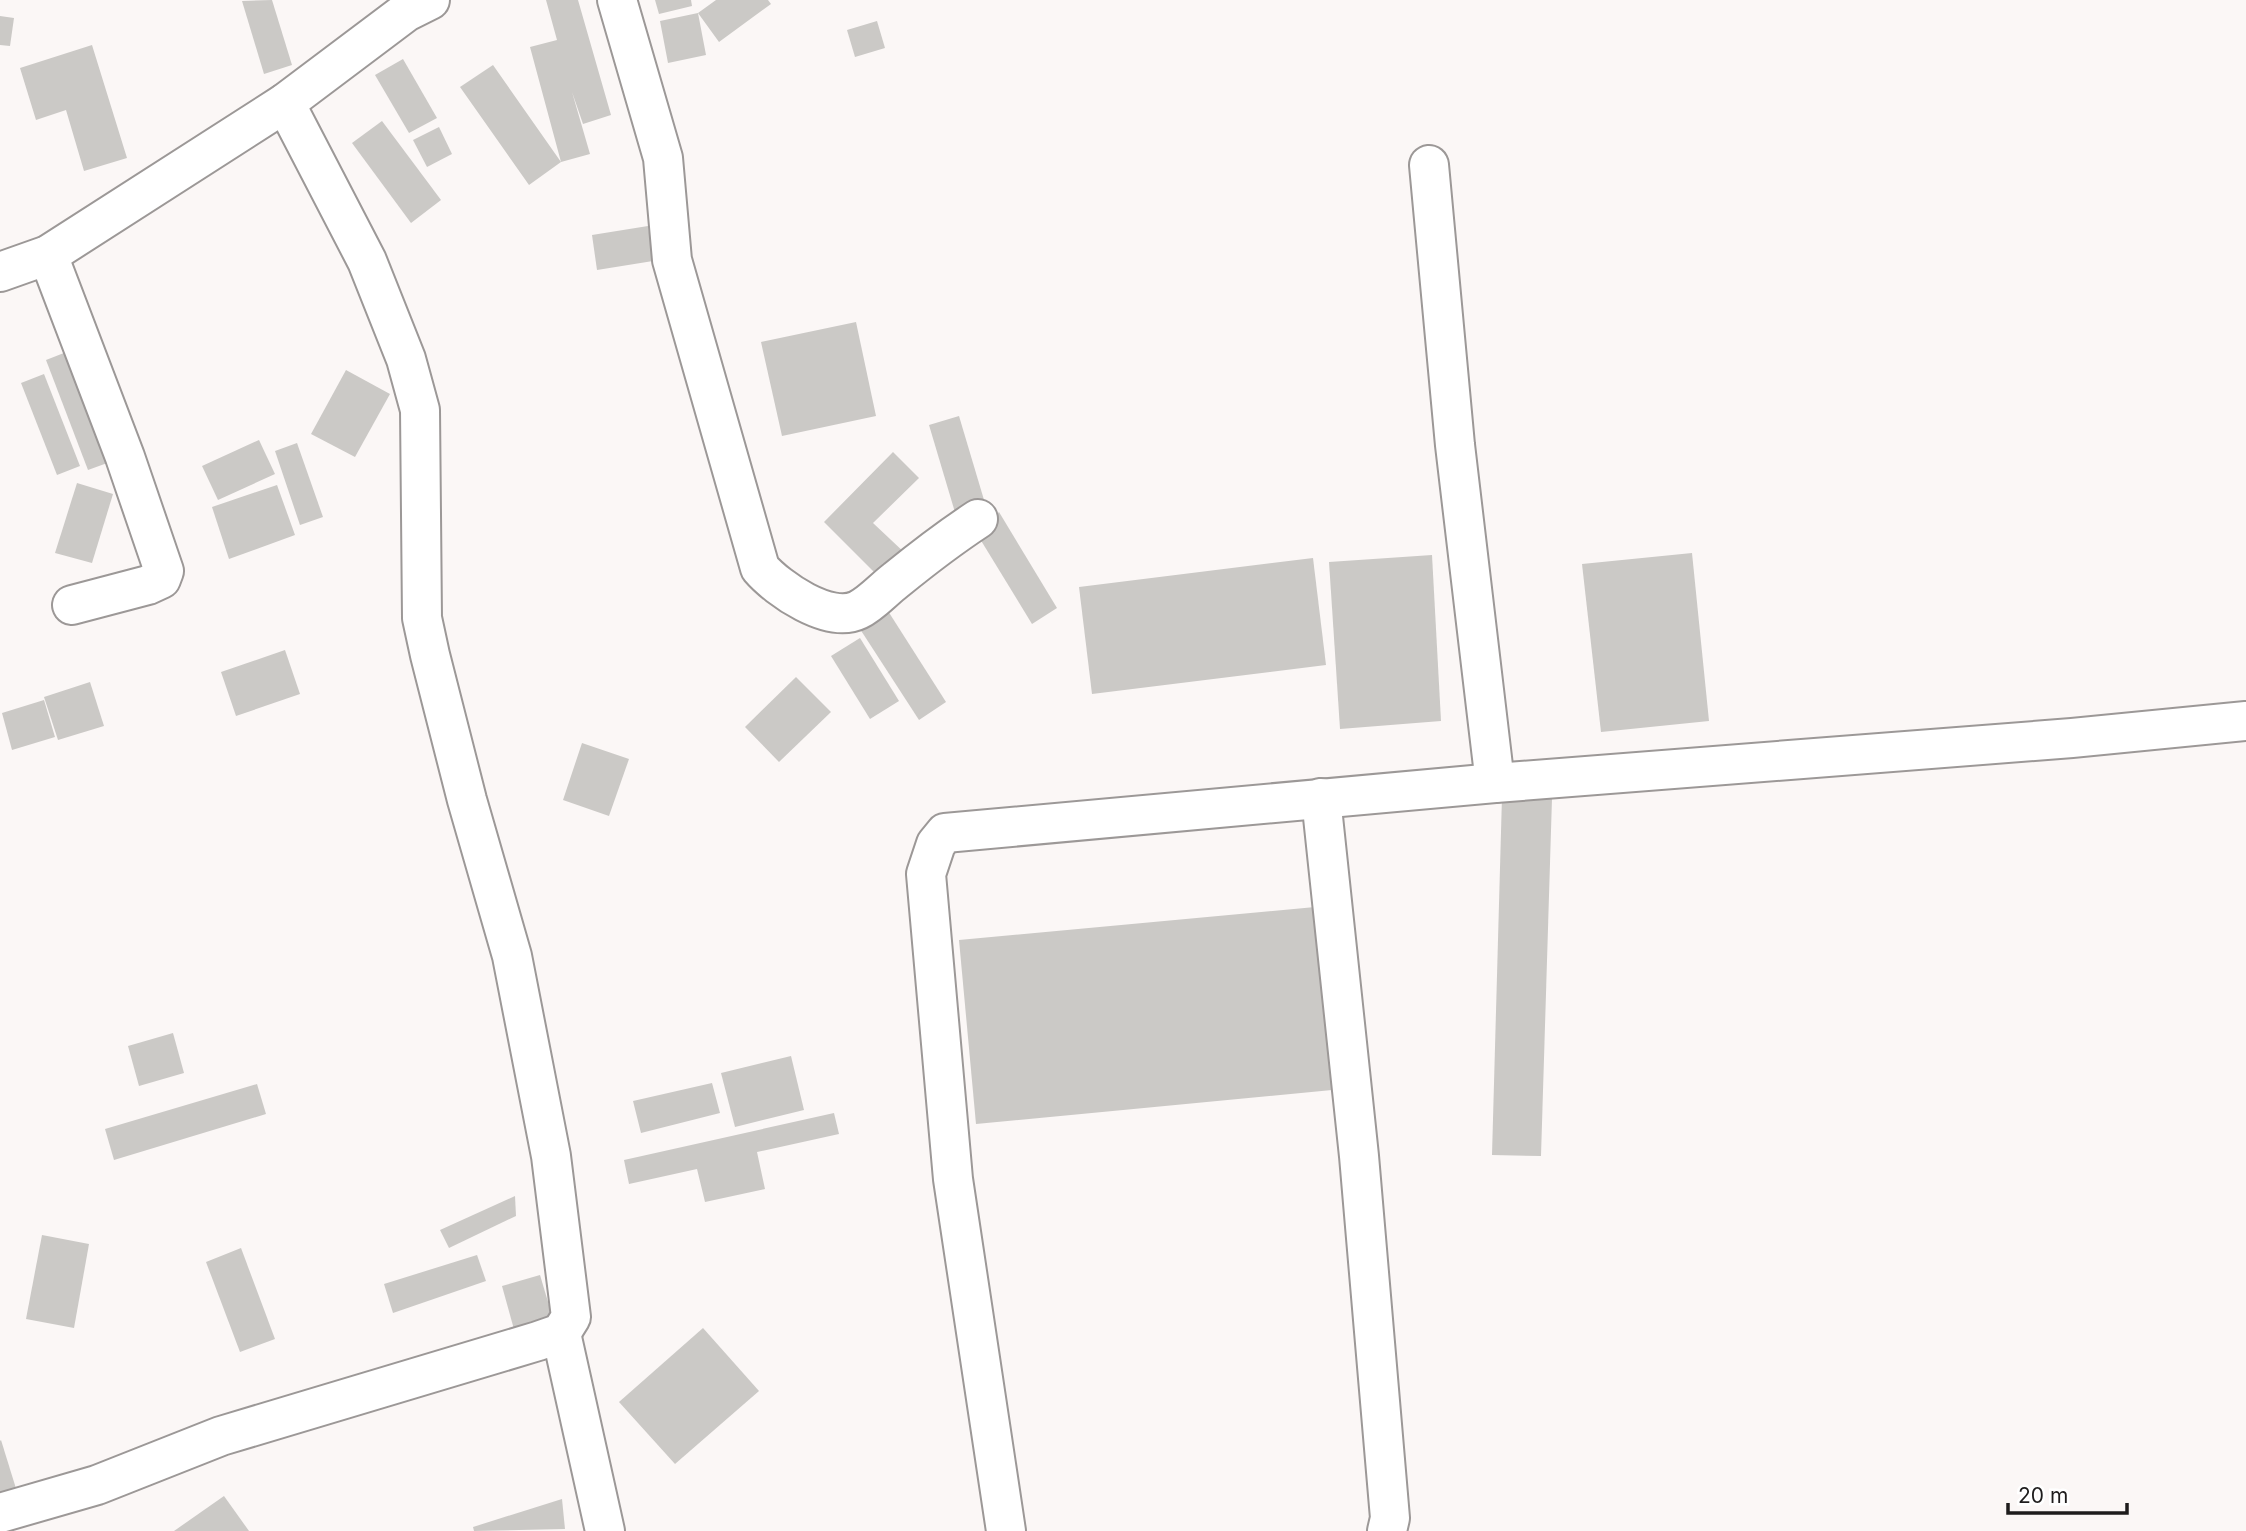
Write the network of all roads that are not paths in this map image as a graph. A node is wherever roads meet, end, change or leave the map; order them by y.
1 (430, 0) edge
2 (617, 0) edge
3 (285, 103) junction
4 (1429, 166) dead end
5 (48, 255) junction
6 (0, 272) edge
7 (978, 519) dead end
8 (72, 605) dead end
9 (2246, 721) edge
10 (1495, 783) junction
11 (1321, 799) junction
12 (561, 1333) junction
13 (0, 1513) edge
14 (605, 1531) edge
15 (1006, 1531) edge
16 (1387, 1531) edge

1 - 3 street
2 - 7 street
3 - 5 street
3 - 12 street
4 - 10 street
5 - 6 street
5 - 8 street
9 - 10 street
10 - 11 street
11 - 15 street
11 - 16 street
12 - 13 street
12 - 14 street

